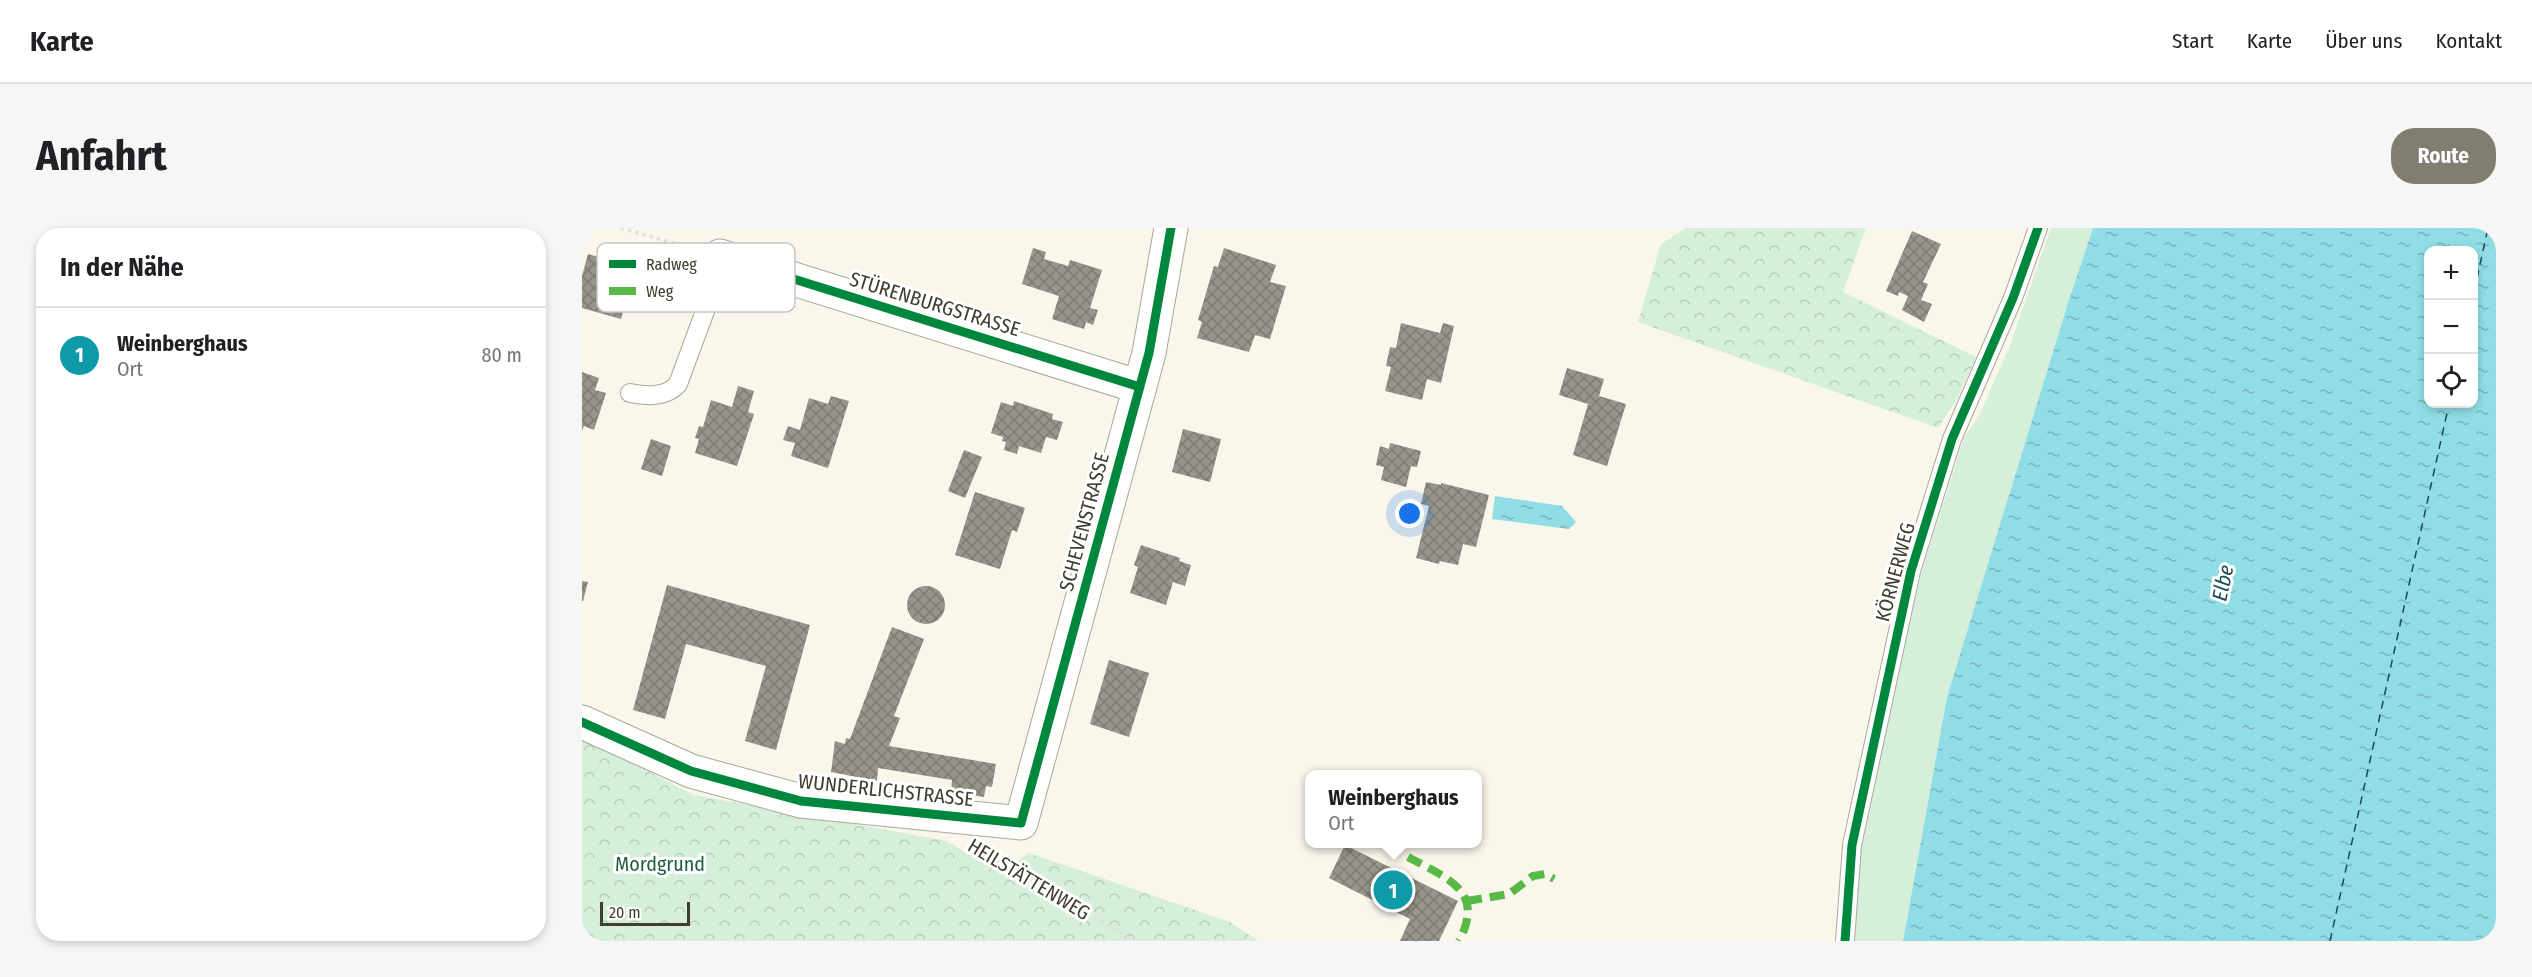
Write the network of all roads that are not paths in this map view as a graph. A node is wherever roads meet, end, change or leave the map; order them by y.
1 (1171, 228) edge
2 (2038, 228) edge
3 (795, 280) edge
4 (703, 312) edge
5 (1140, 387) junction
6 (630, 393) dead end
7 (582, 722) edge
8 (1021, 823) joint
9 (1845, 941) edge

1 - 5 street, SCHEVENSTRASSE
2 - 9 lane, KÖRNERWEG
3 - 5 street, STÜRENBURGSTRASSE
4 - 6 lane
5 - 8 street, SCHEVENSTRASSE
7 - 8 street, WUNDERLICHSTRASSE

